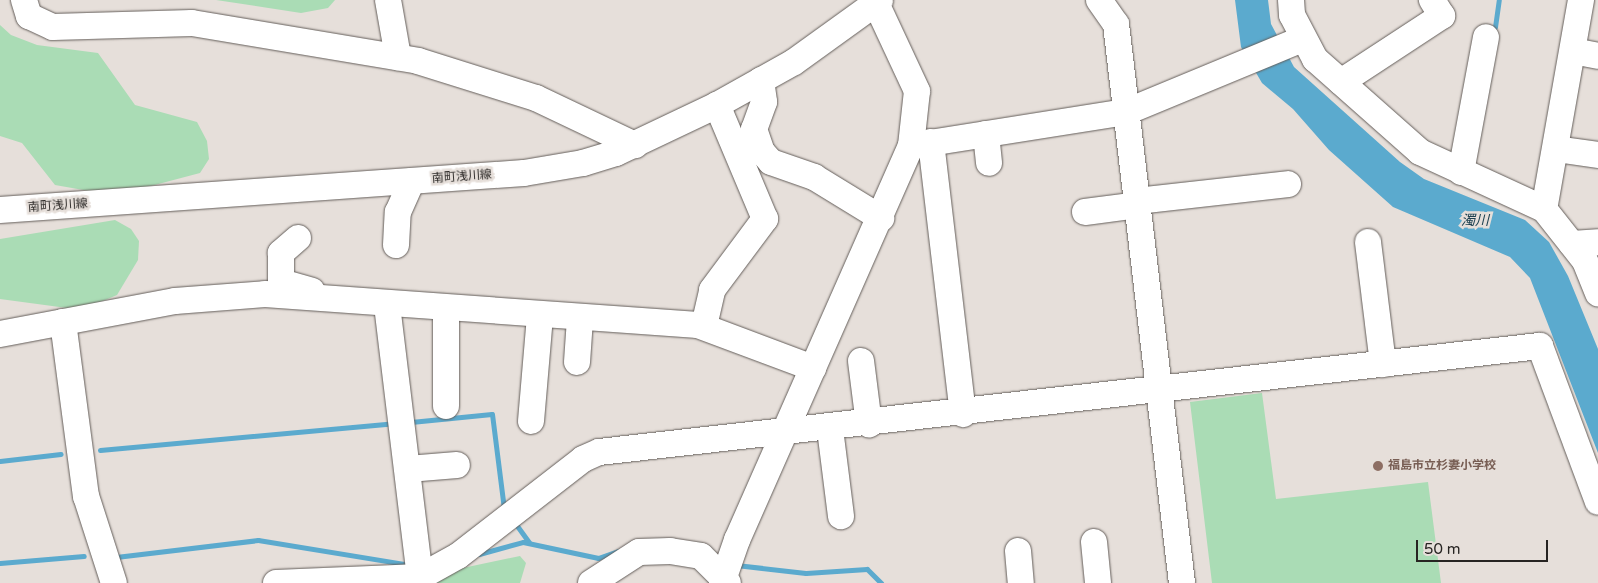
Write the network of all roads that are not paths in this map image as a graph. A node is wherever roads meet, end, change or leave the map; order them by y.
1 (24, 0) edge
2 (388, 0) edge
3 (1099, 0) edge
4 (1291, 0) edge
5 (1432, 0) edge
6 (1581, 0) edge
7 (878, 1) edge
8 (1486, 37) dead end
9 (1300, 40) junction
10 (1586, 54) edge
11 (398, 57) junction
12 (761, 80) junction
13 (1340, 82) junction
14 (717, 105) junction
15 (1126, 112) junction
16 (986, 134) junction
17 (635, 144) junction
18 (921, 144) junction
19 (1556, 148) junction
20 (1598, 155) edge
21 (989, 164) dead end
22 (1461, 172) junction
23 (412, 181) junction
24 (1288, 184) dead end
25 (1137, 203) junction
26 (1544, 209) junction
27 (0, 210) edge
28 (1086, 212) dead end
29 (881, 218) junction
30 (298, 238) dead end
31 (1368, 242) dead end
32 (1598, 242) edge
33 (1572, 244) junction
34 (396, 245) dead end
35 (1598, 293) edge
36 (332, 300) junction
37 (387, 305) junction
38 (446, 308) junction
39 (540, 316) junction
40 (580, 319) junction
41 (63, 322) junction
42 (704, 326) junction
43 (0, 334) edge
44 (861, 361) dead end
45 (577, 362) dead end
46 (1383, 364) junction
47 (813, 368) junction
48 (1160, 390) junction
49 (446, 406) dead end
50 (963, 414) junction
51 (531, 421) dead end
52 (869, 424) junction
53 (830, 428) junction
54 (785, 434) junction
55 (457, 465) dead end
56 (408, 470) junction
57 (1598, 502) edge
58 (841, 516) dead end
59 (1094, 542) dead end
60 (1018, 551) dead end
61 (420, 577) junction
62 (725, 581) edge
63 (114, 583) edge
64 (276, 583) edge
65 (591, 583) edge
66 (1021, 583) edge
67 (1098, 583) edge
68 (1182, 583) edge

1 - 11 street
2 - 11 street
3 - 15 street
4 - 9 street
5 - 13 street
6 - 10 street
7 - 12 street, 南町浅川線
7 - 18 street
8 - 22 street
9 - 13 street
9 - 15 street
10 - 19 street
11 - 17 street
12 - 14 street, 南町浅川線
12 - 29 street
13 - 22 street
14 - 17 street, 南町浅川線
14 - 42 street
15 - 16 street
15 - 25 street
16 - 18 street
16 - 21 street
17 - 23 street, 南町浅川線
18 - 29 street
18 - 50 street
19 - 20 street
19 - 26 street
22 - 26 street
23 - 27 street, 南町浅川線
23 - 34 street
24 - 25 street
25 - 28 street
25 - 48 street
26 - 33 street
29 - 47 street
30 - 36 street
31 - 46 street
32 - 33 street
33 - 35 street
36 - 37 street
36 - 41 street
37 - 38 street
37 - 56 street
38 - 39 street
38 - 49 street
39 - 40 street
39 - 51 street
40 - 42 street
40 - 45 street
41 - 43 street
41 - 63 street
42 - 47 street
44 - 52 street
46 - 48 street
46 - 57 street
47 - 54 street
48 - 50 street
48 - 68 street
50 - 52 street
52 - 53 street
53 - 54 street
53 - 58 street
54 - 61 street
54 - 62 street
55 - 56 street
56 - 61 street
59 - 67 street
60 - 66 street
61 - 64 street
62 - 65 street

